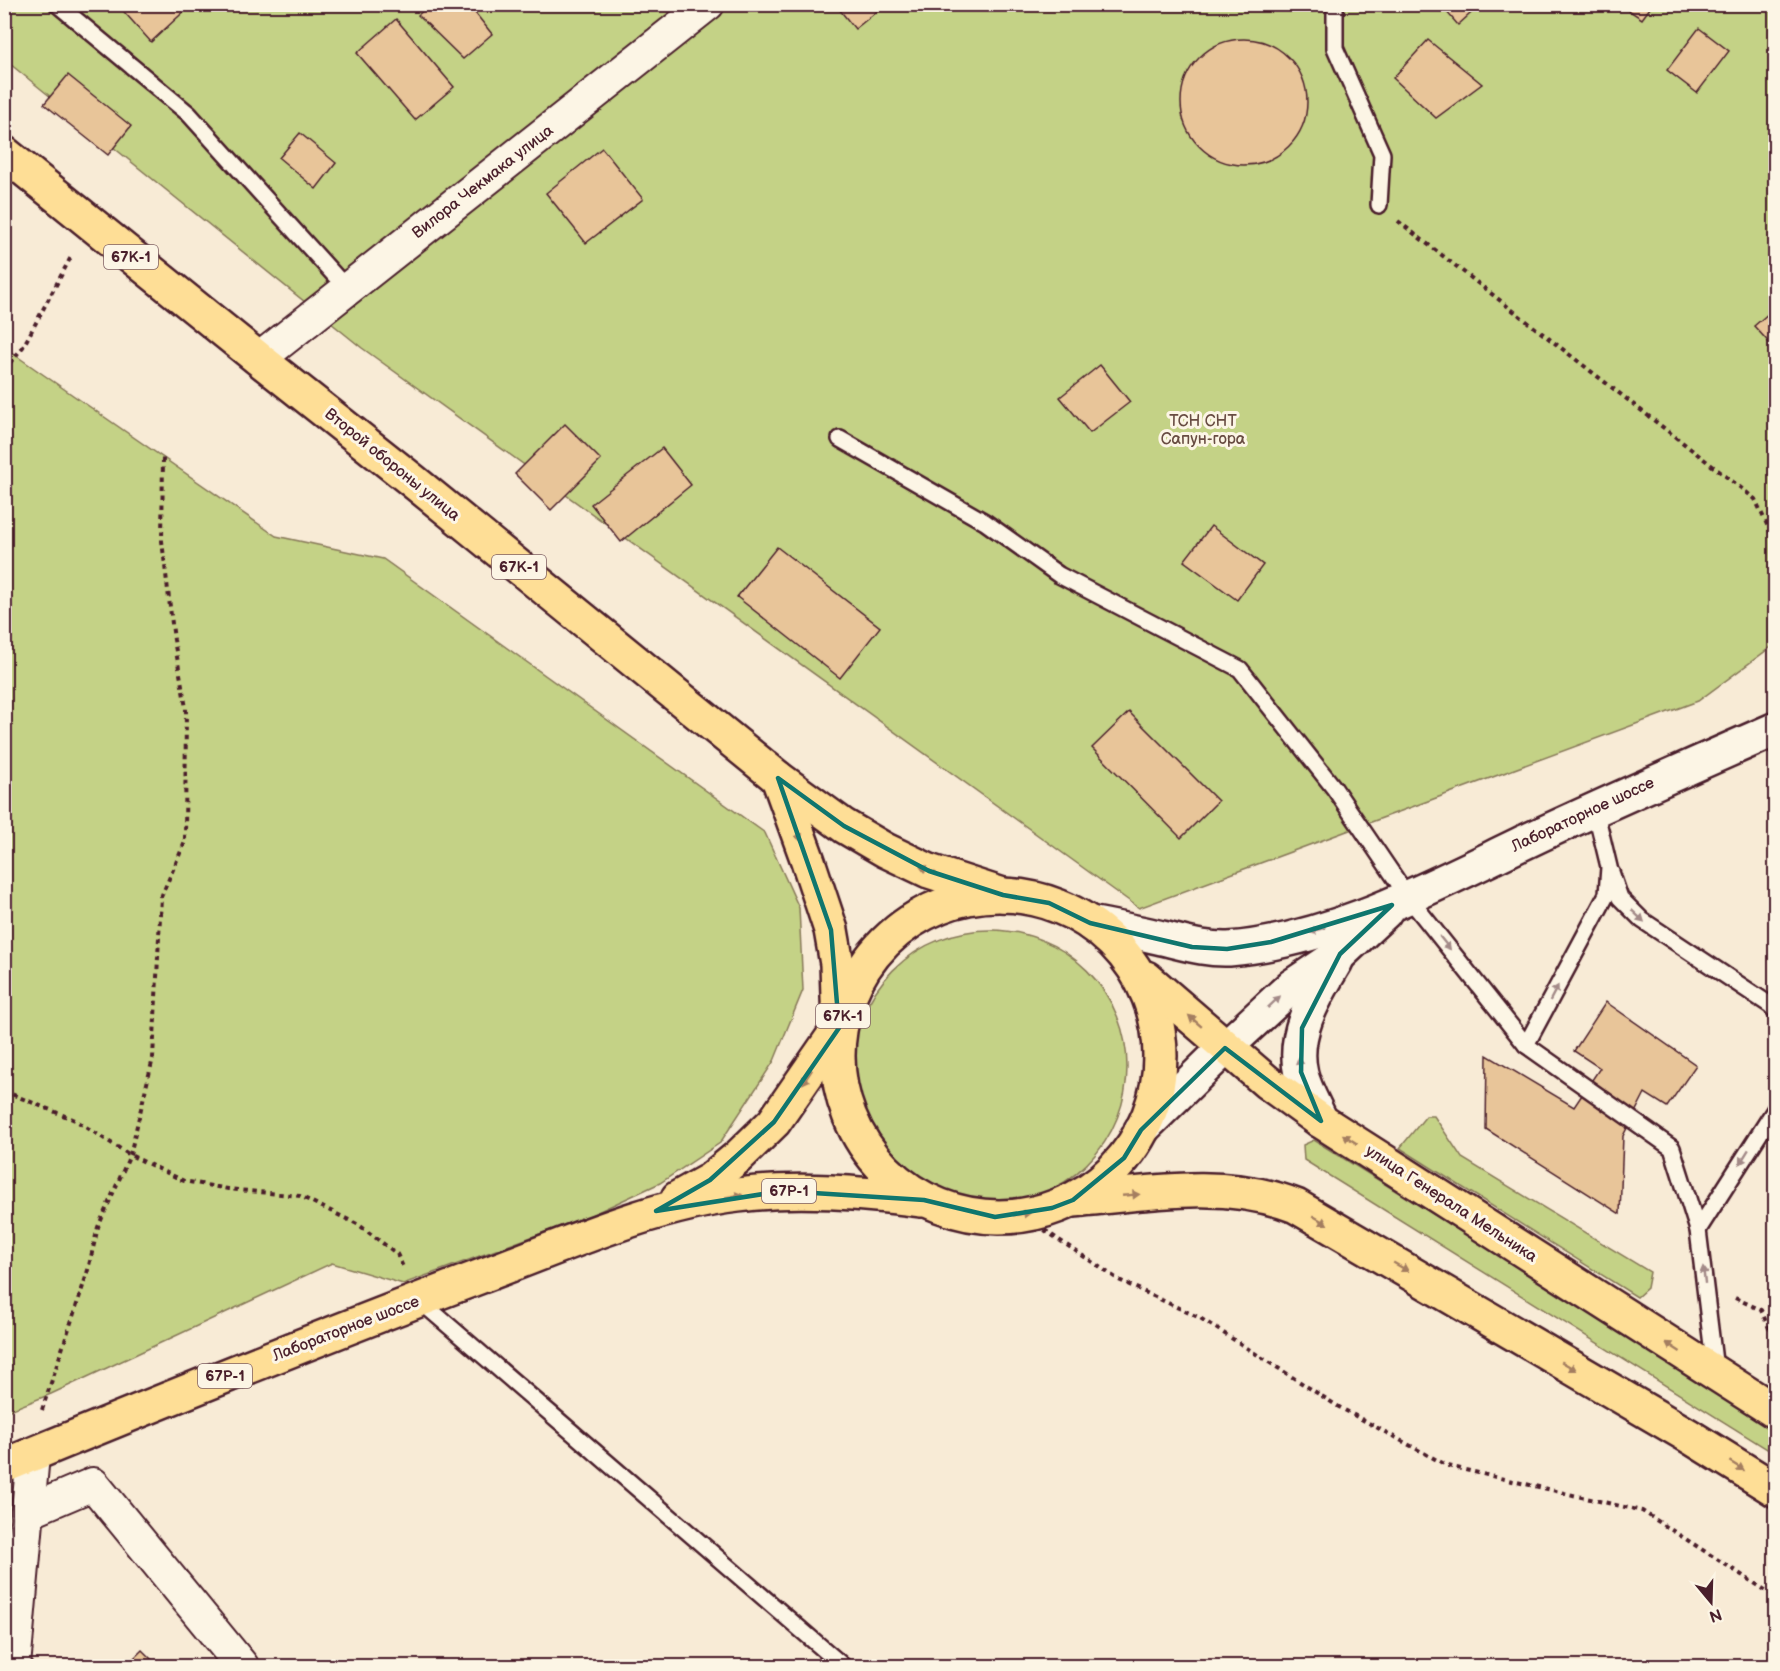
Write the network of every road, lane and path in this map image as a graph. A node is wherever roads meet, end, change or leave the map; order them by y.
1 (708, 4) edge
2 (1335, 4) edge
3 (60, 5) edge
4 (4, 153) edge
5 (1379, 205) joint
6 (90, 223) junction
7 (347, 290) junction
8 (259, 359) junction
9 (4, 370) edge
10 (840, 439) dead end
11 (164, 458) dead end
12 (1776, 544) edge
13 (1776, 729) edge
14 (778, 778) junction
15 (1594, 809) junction
16 (1608, 867) junction
17 (1003, 895) junction
18 (1400, 901) junction
19 (1090, 923) junction
20 (1340, 954) junction
21 (1142, 975) junction
22 (1776, 1011) edge
23 (839, 1028) junction
24 (1526, 1045) junction
25 (1225, 1047) junction
26 (4, 1091) edge
27 (1776, 1108) edge
28 (1321, 1120) junction
29 (1142, 1130) junction
30 (130, 1155) junction
31 (924, 1200) junction
32 (1073, 1200) junction
33 (656, 1211) junction
34 (1022, 1215) junction
35 (1698, 1230) junction
36 (1705, 1284) junction
37 (419, 1300) junction
38 (1776, 1344) edge
39 (1716, 1375) junction
40 (1776, 1412) edge
41 (40, 1416) dead end
42 (19, 1461) edge
43 (1776, 1490) edge
44 (27, 1512) junction
45 (1776, 1596) edge
46 (14, 1666) edge
47 (242, 1666) edge
48 (843, 1666) edge

1 - 7 street, Вилора Чекмака улица
2 - 5 lane
3 - 7 lane
4 - 6 main road, Второй обороны улица / 67К-1
5 - 12 path
6 - 8 main road, Второй обороны улица / 67К-1
6 - 9 path
7 - 8 street, Вилора Чекмака улица
8 - 14 main road, Второй обороны улица / 67К-1
10 - 18 lane
11 - 30 path
13 - 15 main road, Лабораторное шоссе / 67К-1
17 -> 14 main road, 67К-1
14 -> 23 main road, 67К-1
15 - 16 lane
15 - 18 main road, Лабораторное шоссе / 67К-1
16 -> 22 lane
24 -> 16 lane
17 - 19 main road, 67К-1
17 - 23 main road, 67К-1
18 -> 19 main road, Лабораторное шоссе / 67К-1
18 - 20 main road, Лабораторное шоссе / 67К-1
18 -> 24 lane
19 - 21 main road, 67К-1
25 -> 20 main road, Лабораторное шоссе / 67К-1
28 -> 20 main road
25 -> 21 main road, улица Генерала Мельника
21 - 29 main road, 67К-1
23 - 31 main road, 67К-1
23 -> 33 main road, Лабораторное шоссе / 67Р-1
24 - 35 lane
25 - 28 main road, улица Генерала Мельника
25 - 29 main road, Лабораторное шоссе / 67К-1
26 - 30 path
27 -> 35 lane
39 -> 28 main road, улица Генерала Мельника
29 - 32 main road, 67К-1
30 - 37 path
30 - 41 path
33 -> 31 main road, Лабораторное шоссе / 67Р-1
31 -> 34 main road, 67К-1
32 - 34 main road, 67К-1
32 -> 43 main road
33 - 37 main road, Лабораторное шоссе / 67Р-1
34 - 45 path
36 -> 35 lane
36 - 38 path
36 - 39 lane
37 - 42 main road, Лабораторное шоссе / 67Р-1
37 - 48 lane
39 - 40 main road, улица Генерала Мельника
42 - 44 street
44 - 46 street
44 - 47 street

